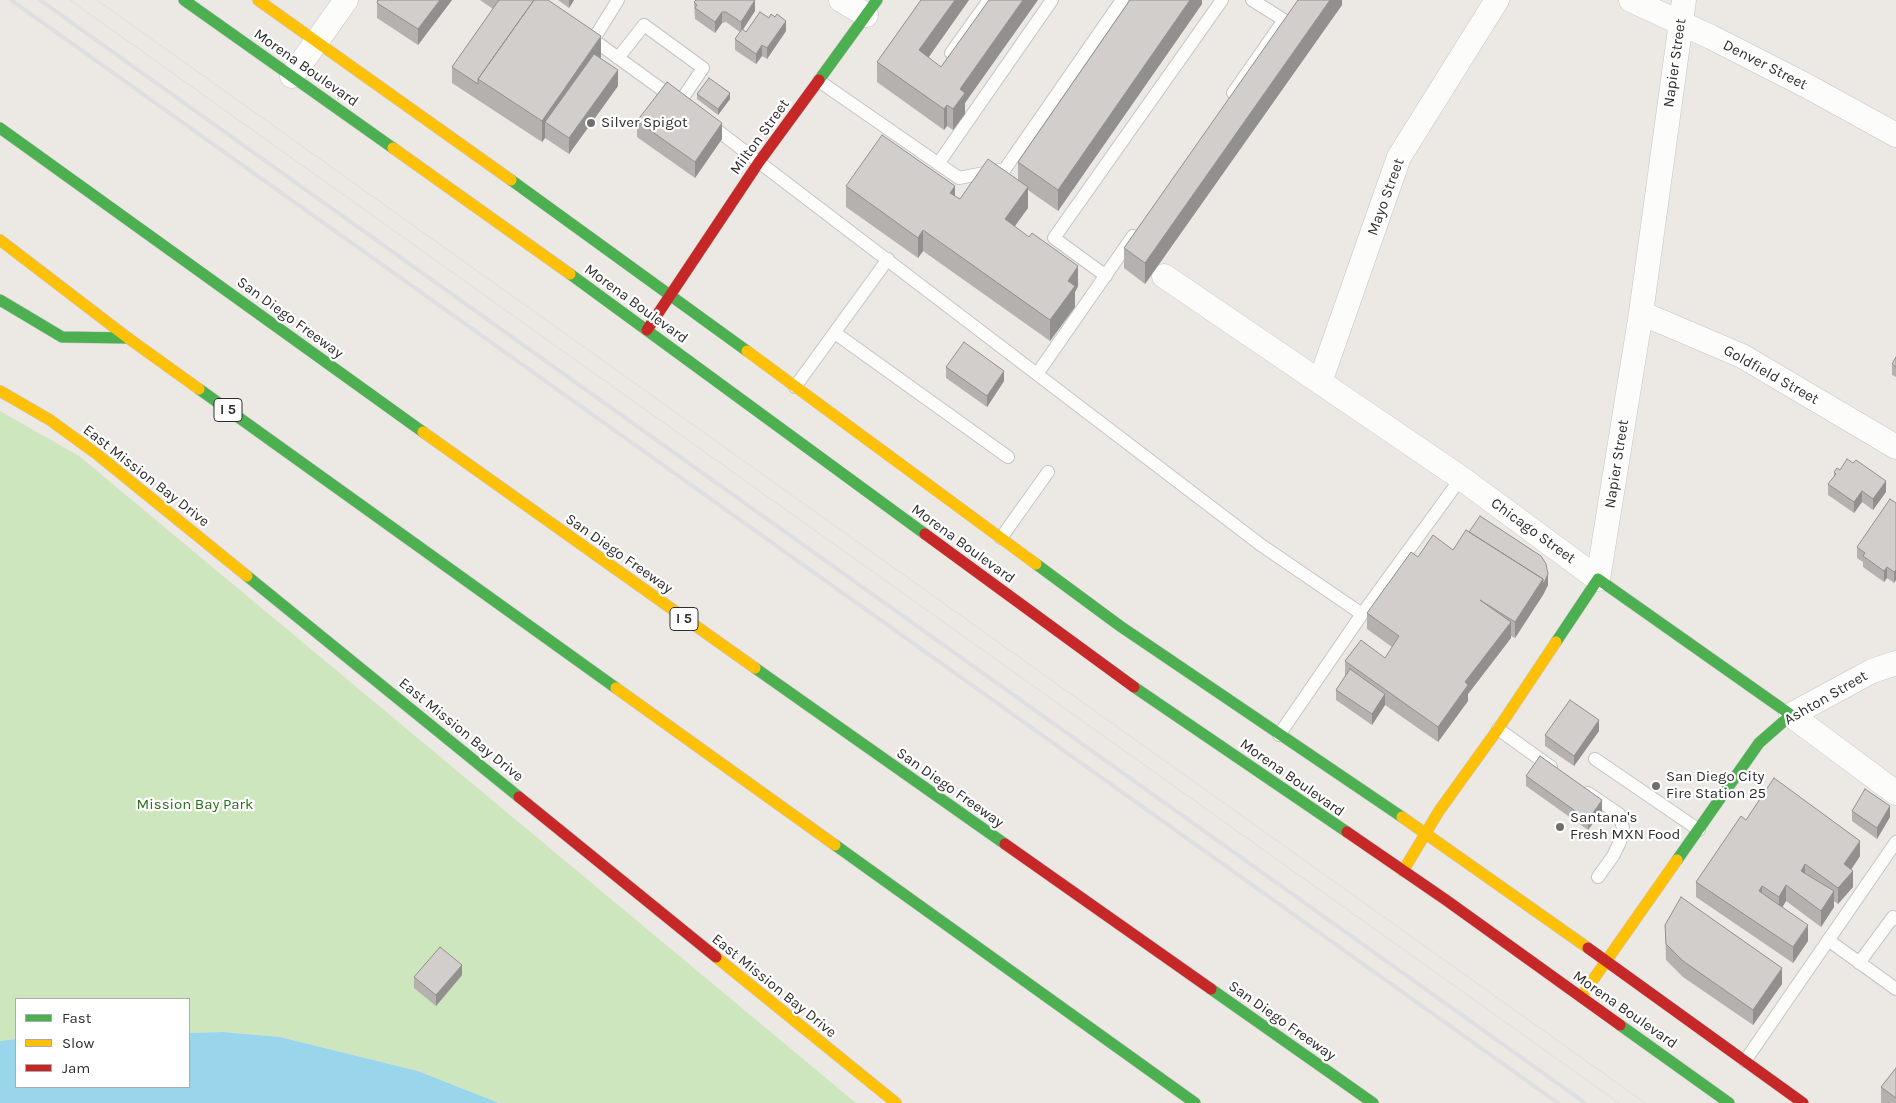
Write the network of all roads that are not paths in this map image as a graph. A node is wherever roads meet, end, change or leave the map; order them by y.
1 (184, 0) edge
2 (258, 0) edge
3 (346, 0) edge
4 (618, 0) edge
5 (841, 0) edge
6 (989, 0) edge
7 (1052, 0) edge
8 (1122, 0) edge
9 (1222, 0) edge
10 (1252, 0) edge
11 (1497, 0) edge
12 (1631, 0) edge
13 (1684, 0) edge
14 (871, 7) edge
15 (1681, 23) junction
16 (577, 29) edge
17 (593, 40) junction
18 (317, 41) junction
19 (618, 58) junction
20 (946, 60) edge
21 (292, 76) junction
22 (819, 81) junction
23 (1228, 100) edge
24 (688, 108) junction
25 (0, 128) edge
26 (1896, 136) edge
27 (759, 162) junction
28 (938, 164) junction
29 (1139, 228) edge
30 (0, 240) edge
31 (888, 259) junction
32 (1106, 276) junction
33 (1164, 276) dead end
34 (671, 295) junction
35 (0, 300) edge
36 (1641, 313) junction
37 (647, 330) junction
38 (834, 333) junction
39 (128, 338) junction
40 (1037, 374) junction
41 (1320, 382) junction
42 (795, 387) junction
43 (0, 391) edge
44 (1896, 447) edge
45 (1008, 457) dead end
46 (1048, 472) dead end
47 (1460, 478) junction
48 (1001, 538) junction
49 (1598, 579) junction
50 (1362, 614) junction
51 (1896, 663) edge
52 (1791, 714) junction
53 (1498, 729) junction
54 (1279, 735) junction
55 (1595, 759) dead end
56 (1564, 776) edge
57 (1580, 787) edge
58 (1896, 793) edge
59 (1699, 830) junction
60 (1426, 835) junction
61 (1896, 842) edge
62 (1403, 871) junction
63 (1598, 877) dead end
64 (1896, 919) edge
65 (1828, 940) junction
66 (1605, 961) junction
67 (1859, 963) junction
68 (1896, 989) edge
69 (1581, 997) junction
70 (1745, 1061) junction
71 (896, 1103) edge
72 (1195, 1103) edge
73 (1373, 1103) edge
74 (1729, 1103) edge
75 (1803, 1103) edge

1 - 21 main road, Morena Boulevard
2 - 18 main road, Morena Boulevard
3 - 18 street
4 - 17 lane
5 - 14 street
6 - 20 lane
7 - 28 lane
8 - 28 lane
9 - 32 lane
10 - 23 lane
11 - 41 street, Mayo Street
12 - 15 street, Denver Street
13 - 15 street, Napier Street
14 - 22 main road, Milton Street
15 - 26 street, Denver Street
15 - 36 street, Napier Street
16 - 17 lane
17 - 19 lane
18 - 21 street
18 - 34 main road, Morena Boulevard
19 - 24 lane
19 - 24 lane
21 - 37 main road, Morena Boulevard
22 - 27 main road, Milton Street
22 - 28 lane
24 - 27 lane
25 - 73 main road, San Diego Freeway / I 5
27 - 31 lane
27 - 34 main road, Milton Street
29 - 32 lane
30 - 39 main road, I 5
31 - 38 lane
31 - 40 lane
32 - 40 lane
33 - 41 street, Chicago Street
34 - 37 main road, Milton Street
34 - 42 main road, Morena Boulevard
35 - 39 main road
36 - 44 street, Goldfield Street
36 - 49 street, Napier Street
37 - 62 main road, Morena Boulevard
38 - 42 lane
38 - 45 lane
39 - 72 main road, I 5
40 - 50 lane
41 - 47 street, Chicago Street
42 - 48 main road, Morena Boulevard
43 - 71 main road, East Mission Bay Drive
46 - 48 lane
47 - 49 street, Chicago Street
47 - 50 lane
48 - 54 main road, Morena Boulevard
49 - 52 main road, Chicago Street
49 - 53 main road, Napier Street
50 - 54 lane
51 - 52 street, Ashton Street
52 - 58 street, Chicago Street
52 - 59 main road, Ashton Street
53 - 56 lane
53 - 60 main road, Napier Street
54 - 60 main road, Morena Boulevard
55 - 59 lane
57 - 63 lane
59 - 66 main road, Ashton Street
60 - 62 main road, Napier Street
60 - 66 main road, Morena Boulevard
61 - 65 lane
62 - 69 main road, Morena Boulevard
64 - 67 lane
65 - 67 lane
65 - 70 lane
66 - 69 main road, Ashton Street
66 - 70 main road, Morena Boulevard
67 - 68 lane
69 - 74 main road, Morena Boulevard
70 - 75 main road, Morena Boulevard

